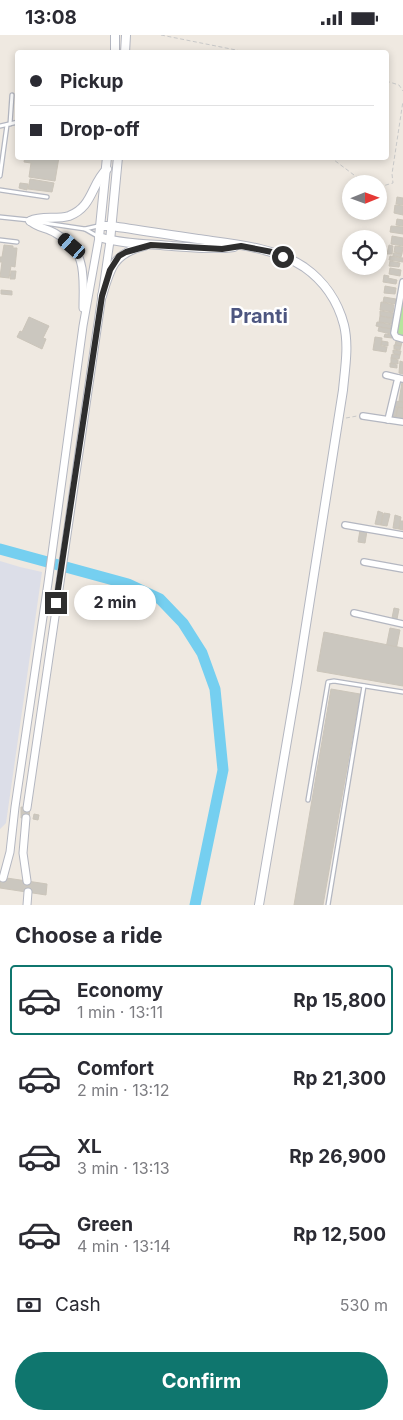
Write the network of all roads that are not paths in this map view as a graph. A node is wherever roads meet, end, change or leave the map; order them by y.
1 (115, 35) edge
2 (126, 35) edge
3 (114, 50) edge
4 (125, 50) edge
5 (12, 95) dead end
6 (15, 123) edge
7 (9, 124) junction
8 (0, 126) edge
9 (107, 160) edge
10 (118, 160) edge
11 (107, 169) junction
12 (0, 176) edge
13 (0, 189) edge
14 (47, 197) dead end
15 (0, 217) edge
16 (30, 221) junction
17 (101, 226) junction
18 (112, 226) junction
19 (85, 229) junction
20 (99, 237) junction
21 (0, 241) edge
22 (110, 241) junction
23 (17, 242) dead end
24 (151, 245) junction
25 (241, 246) junction
26 (403, 282) edge
27 (102, 296) junction
28 (83, 326) junction
29 (400, 338) edge
30 (386, 375) dead end
31 (401, 378) edge
32 (363, 416) road end
33 (388, 420) junction
34 (403, 422) edge
35 (345, 525) dead end
36 (403, 535) edge
37 (364, 562) dead end
38 (403, 569) edge
39 (354, 613) dead end
40 (403, 624) edge
41 (364, 686) junction
42 (403, 693) edge
43 (308, 800) dead end
44 (27, 808) dead end
45 (26, 818) dead end
46 (10, 852) junction
47 (23, 853) junction
48 (3, 878) dead end
49 (27, 881) dead end
50 (28, 892) dead end
51 (27, 905) edge
52 (259, 905) edge
53 (328, 905) edge

1 - 3 main road
2 - 4 main road
5 - 7 lane
6 - 7 lane
7 - 8 lane
7 - 12 lane
9 - 11 main road
10 - 18 main road
11 - 16 main road
11 - 17 main road
13 - 14 lane
15 - 16 lane
16 - 19 lane
16 - 28 street
17 - 18 main road
17 - 19 lane
17 - 20 main road
18 - 22 main road
18 - 25 main road
19 - 20 lane
20 - 22 main road
20 - 28 street
21 - 23 lane
22 - 24 main road
22 - 27 street
24 - 25 main road
24 - 27 main road
25 - 52 main road
26 - 29 street
27 - 44 street
28 - 46 street
30 - 31 street
31 - 33 street
32 - 33 street
33 - 34 street
35 - 36 street
37 - 38 street
39 - 40 street
41 - 42 lane
41 - 43 lane
41 - 53 lane
45 - 47 street
46 - 47 street
46 - 48 street
47 - 49 street
50 - 51 street

